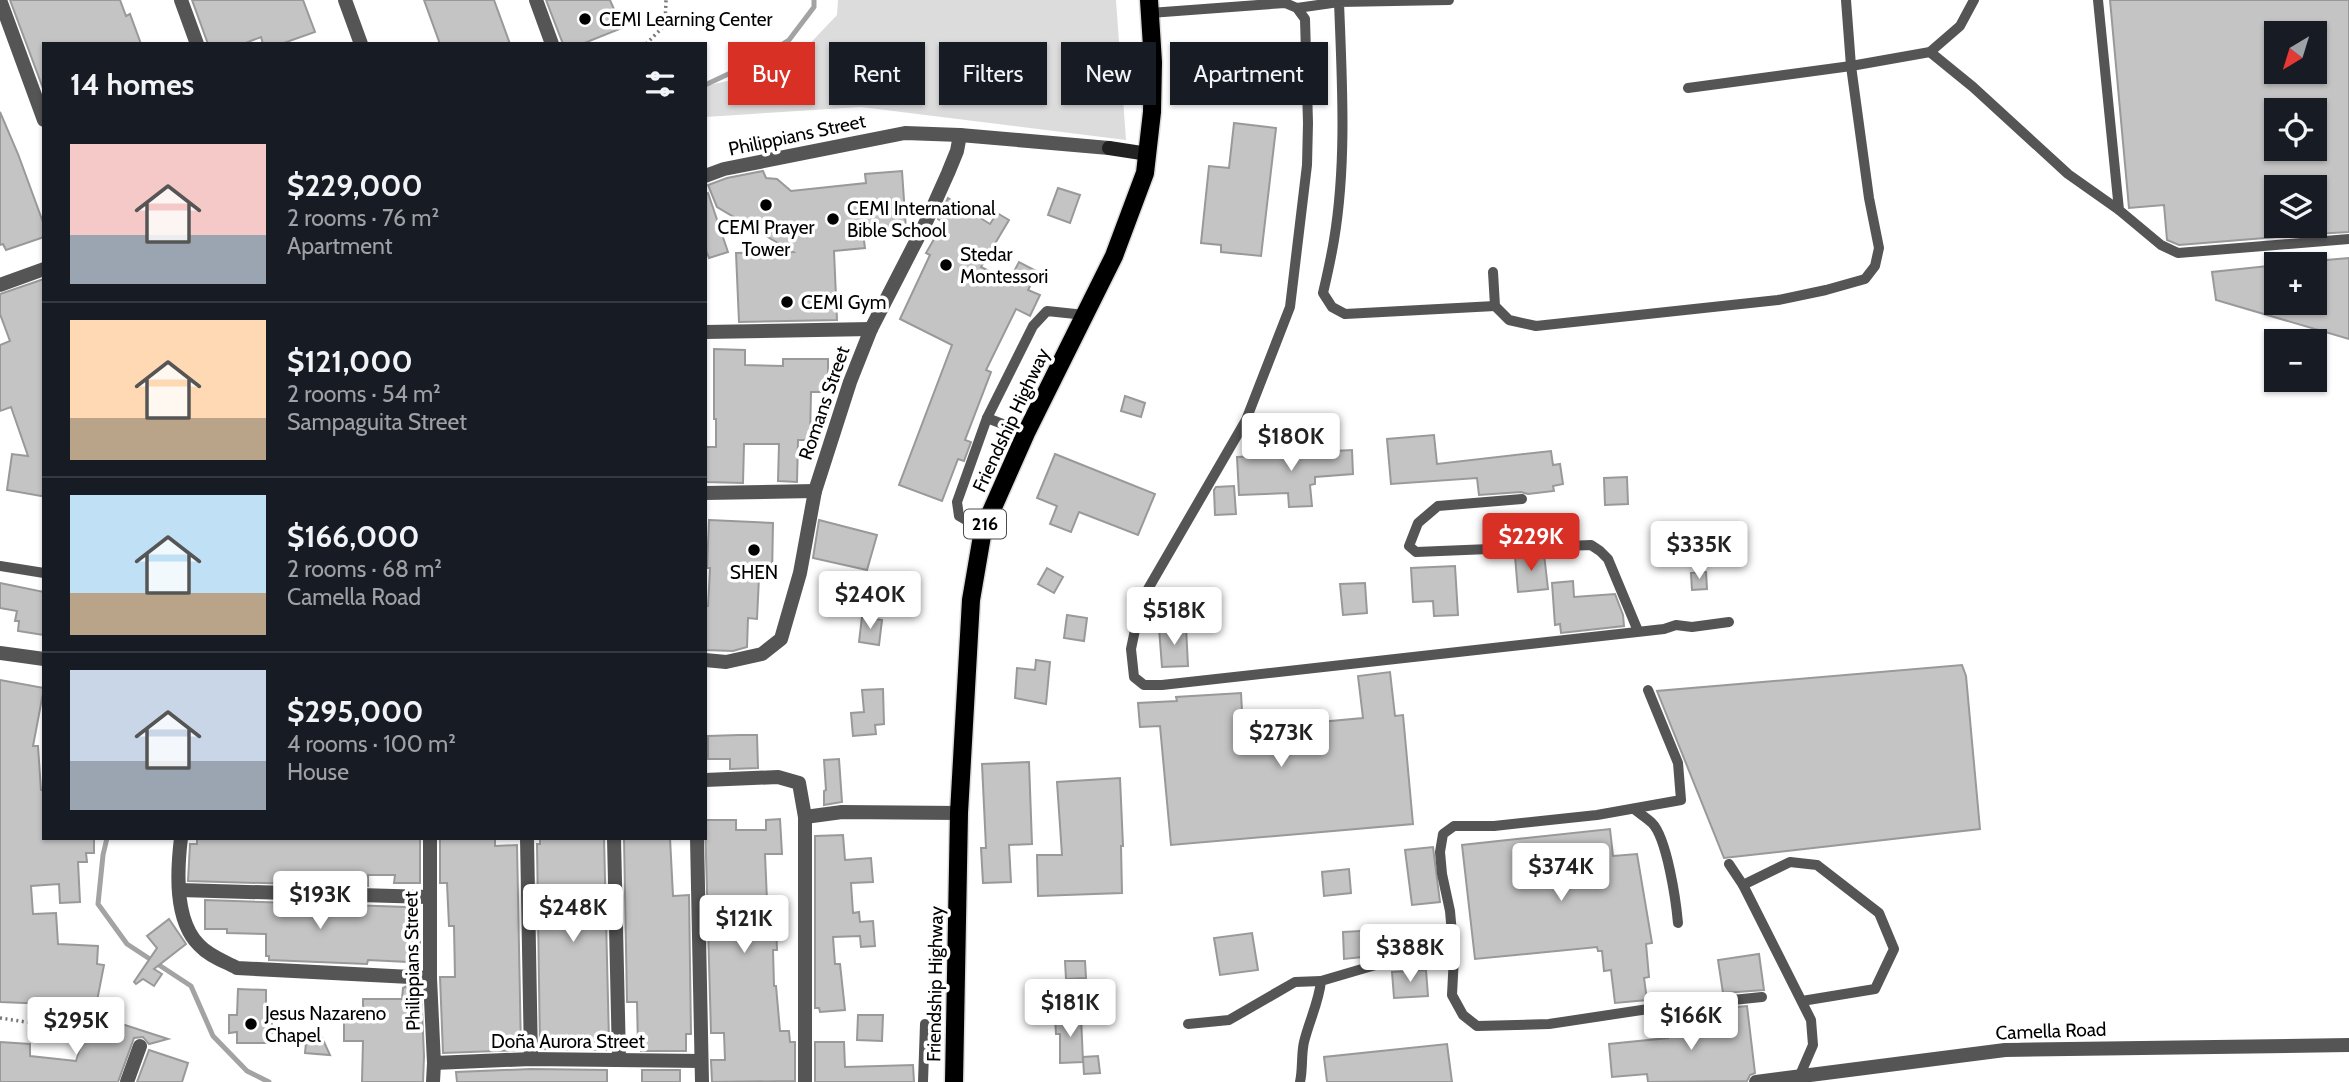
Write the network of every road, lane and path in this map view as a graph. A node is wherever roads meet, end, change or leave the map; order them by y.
1 (0, 0) edge
2 (181, 0) edge
3 (345, 0) edge
4 (536, 0) edge
5 (666, 0) edge
6 (1449, 0) edge
7 (1846, 0) edge
8 (1974, 0) edge
9 (2098, 0) edge
10 (1322, 2) edge
11 (1339, 2) junction
12 (1215, 4) edge
13 (1149, 6) edge
14 (1297, 8) junction
15 (196, 42) edge
16 (360, 42) edge
17 (551, 42) edge
18 (648, 42) edge
19 (1930, 52) junction
20 (1851, 66) junction
21 (1688, 88) dead end
22 (42, 115) edge
23 (960, 135) junction
24 (1148, 153) junction
25 (707, 175) edge
26 (2119, 210) junction
27 (2349, 239) edge
28 (42, 270) edge
29 (1493, 272) dead end
30 (0, 285) edge
31 (1495, 306) junction
32 (1085, 315) junction
33 (871, 329) junction
34 (707, 332) edge
35 (988, 418) junction
36 (1026, 433) junction
37 (815, 491) junction
38 (707, 493) edge
39 (1522, 499) dead end
40 (983, 530) junction
41 (0, 566) edge
42 (42, 573) edge
43 (1729, 622) dead end
44 (1638, 631) junction
45 (0, 653) edge
46 (42, 659) edge
47 (707, 660) edge
48 (1648, 690) dead end
49 (707, 780) edge
50 (1634, 809) junction
51 (959, 813) junction
52 (805, 817) junction
53 (181, 840) edge
54 (430, 840) edge
55 (527, 840) edge
56 (614, 840) edge
57 (697, 840) edge
58 (1729, 864) dead end
59 (1744, 884) junction
60 (180, 890) junction
61 (429, 897) junction
62 (1678, 923) dead end
63 (1454, 956) junction
64 (430, 978) junction
65 (1321, 981) junction
66 (1762, 998) dead end
67 (1801, 1001) junction
68 (0, 1018) edge
69 (925, 1024) dead end
70 (1188, 1024) dead end
71 (65, 1028) dead end
72 (2349, 1045) edge
73 (140, 1046) dead end
74 (531, 1059) junction
75 (619, 1059) junction
76 (701, 1061) junction
77 (434, 1063) junction
78 (1800, 1075) junction
79 (127, 1082) edge
80 (433, 1082) edge
81 (702, 1082) edge
82 (805, 1082) edge
83 (923, 1082) edge
84 (954, 1082) edge
85 (1300, 1082) edge
86 (1756, 1082) edge

1 - 22 street
2 - 15 street
3 - 16 street
4 - 17 street
5 - 18 path
6 - 11 lane
7 - 20 lane
8 - 19 lane
9 - 26 lane
10 - 11 lane
10 - 14 lane
11 - 31 lane
12 - 13 lane
12 - 14 lane
13 - 24 main road, Friendship Highway / 216
14 - 44 lane
19 - 20 lane
19 - 26 lane
20 - 21 lane
20 - 31 lane
23 - 24 street, Philippians Street
23 - 25 street, Philippians Street
23 - 33 street, Romans Street
24 - 32 main road, Friendship Highway / 216
26 - 27 lane
28 - 30 street
29 - 31 lane
32 - 35 lane
32 - 36 main road, Friendship Highway / 216
33 - 34 street
33 - 37 street, Romans Street
35 - 36 lane
35 - 40 lane
36 - 40 main road, Friendship Highway / 216
37 - 38 street
37 - 47 street, Romans Street
39 - 44 lane
40 - 51 main road, Friendship Highway / 216
41 - 42 lane
43 - 44 lane
45 - 46 street
48 - 50 lane
49 - 52 street
50 - 62 lane
50 - 63 lane
51 - 52 street
51 - 84 main road, Friendship Highway / 216
52 - 82 street
53 - 60 street
54 - 61 street, Philippians Street
55 - 74 street
56 - 75 street
57 - 76 street
58 - 59 lane
59 - 67 lane
59 - 67 lane
60 - 61 street
60 - 64 street
61 - 64 street, Philippians Street
63 - 65 lane
63 - 66 lane
64 - 77 street, Philippians Street
65 - 70 lane
65 - 85 lane
67 - 78 lane
68 - 71 path
69 - 83 lane
72 - 78 street, Camella Road
73 - 79 street
74 - 75 street, Doña Aurora Street
74 - 77 street, Doña Aurora Street
75 - 76 street, Doña Aurora Street
76 - 81 street
77 - 80 street, Philippians Street
78 - 86 street, Camella Road

